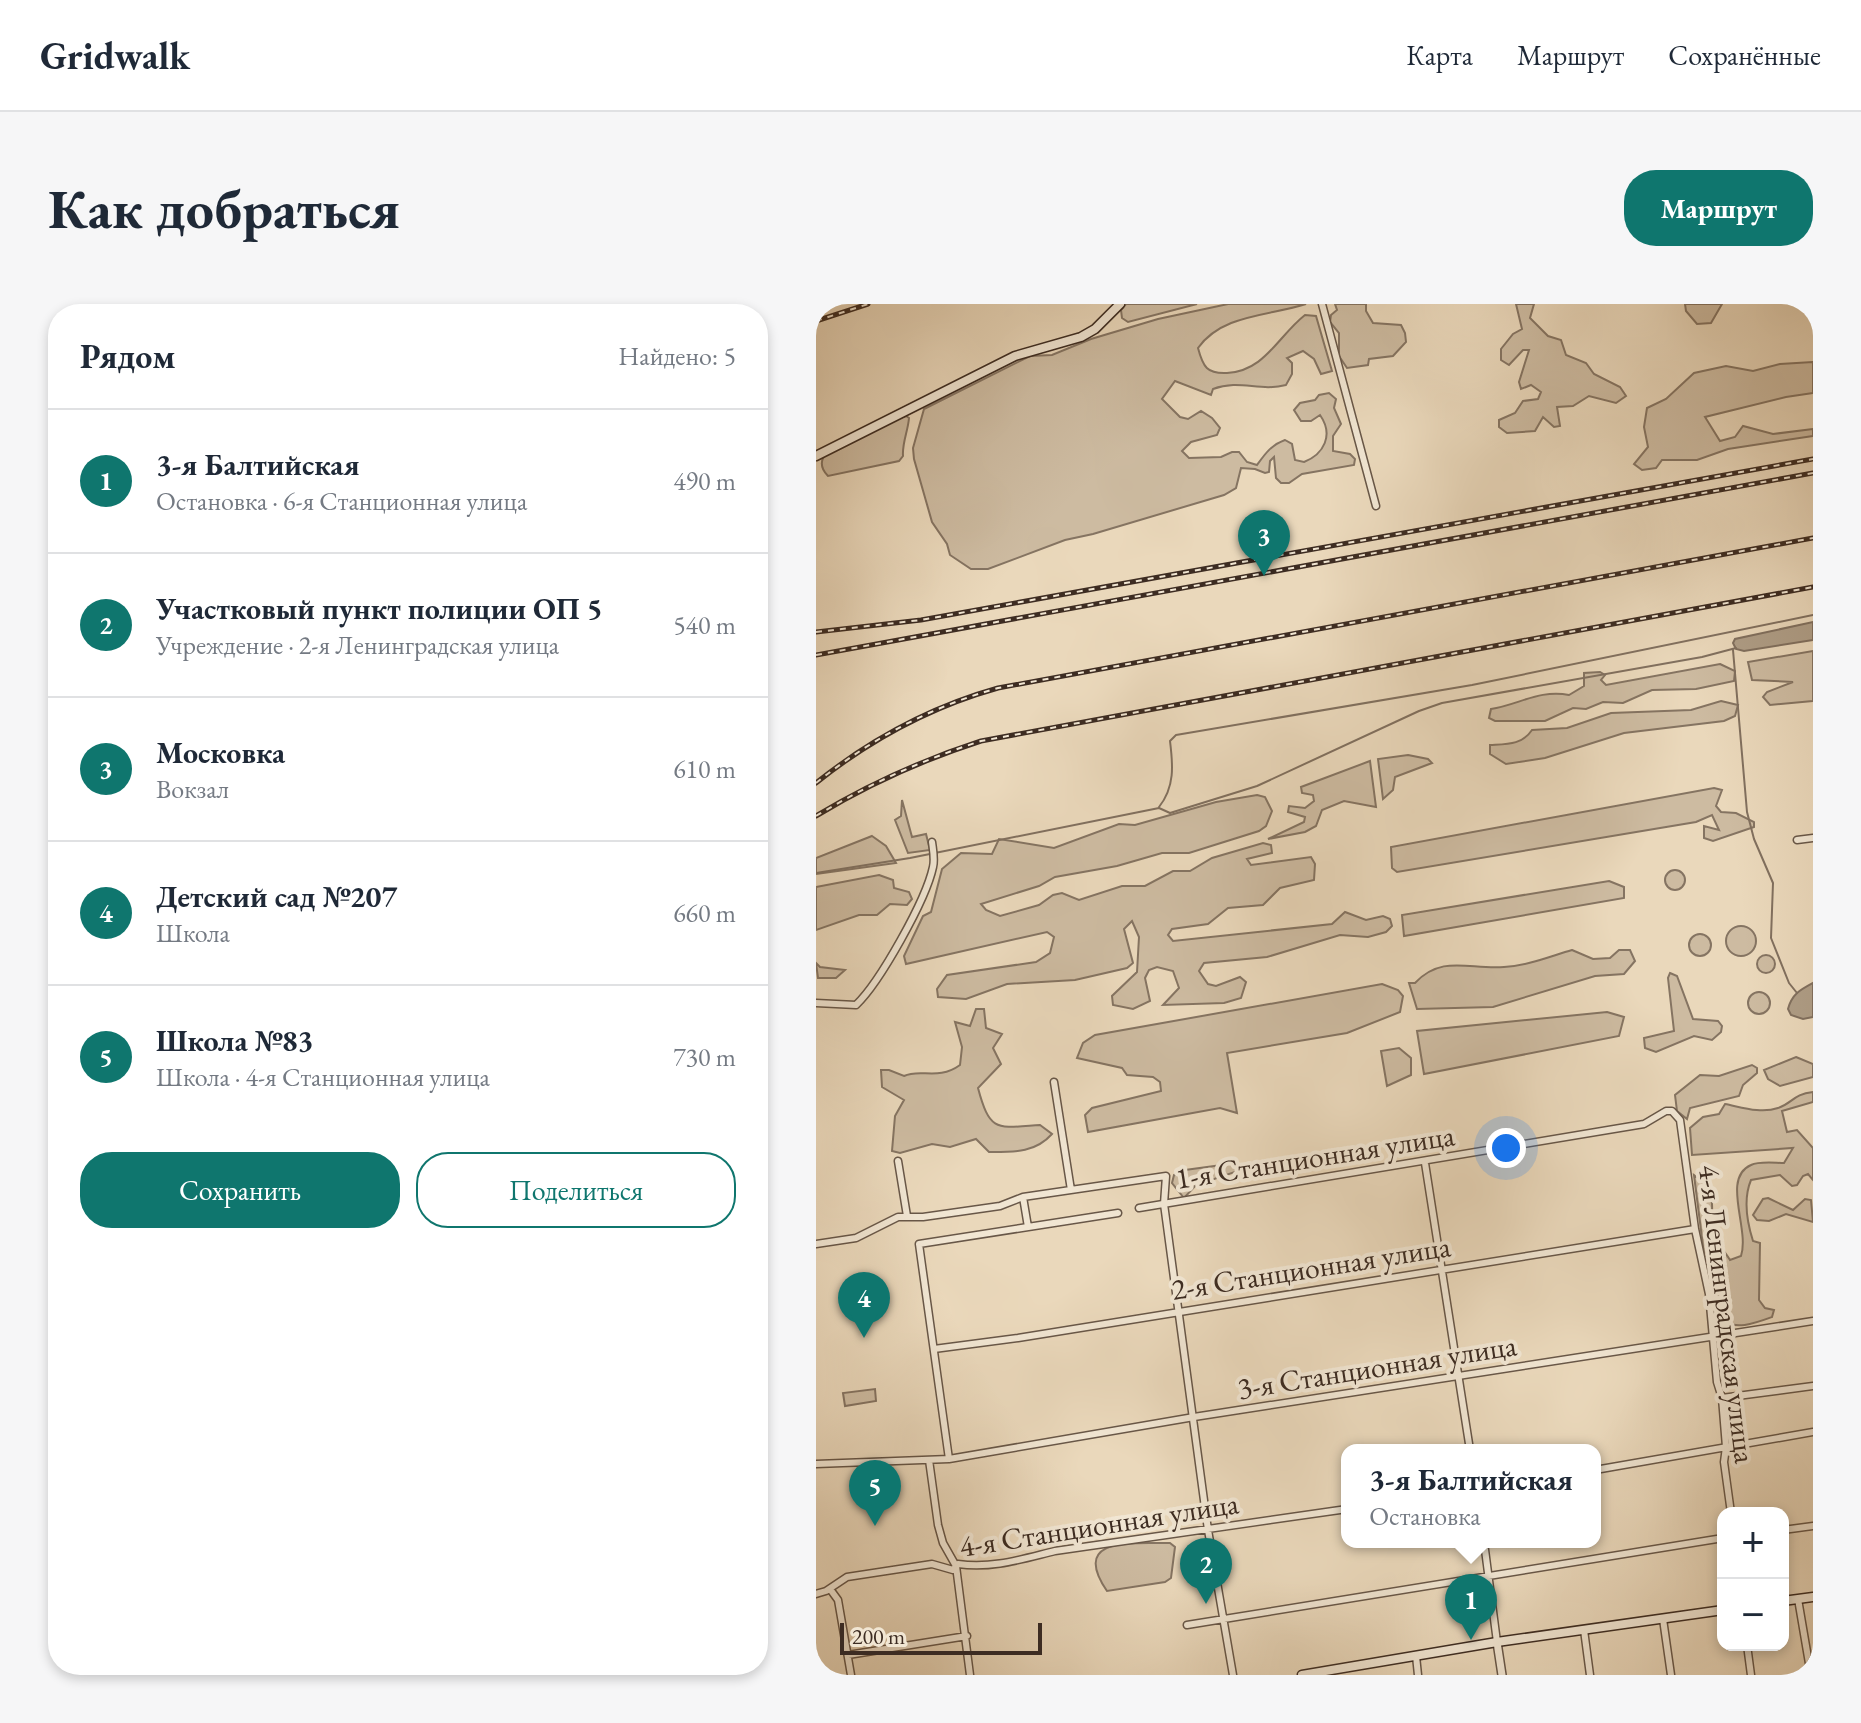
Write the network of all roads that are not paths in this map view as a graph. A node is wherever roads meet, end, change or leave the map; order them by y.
1 (1120, 304) edge
2 (1322, 304) edge
3 (816, 456) edge
4 (1376, 506) dead end
5 (1813, 838) edge
6 (1797, 840) dead end
7 (932, 842) dead end
8 (816, 1003) edge
9 (1054, 1082) dead end
10 (1680, 1120) joint
11 (898, 1161) dead end
12 (1425, 1163) junction
13 (1071, 1190) junction
14 (1023, 1197) junction
15 (1164, 1204) junction
16 (1139, 1208) dead end
17 (1118, 1213) dead end
18 (907, 1216) junction
19 (1028, 1227) junction
20 (1695, 1229) junction
21 (816, 1244) edge
22 (1442, 1269) junction
23 (1180, 1312) junction
24 (1813, 1321) edge
25 (1713, 1337) junction
26 (934, 1349) junction
27 (1458, 1377) junction
28 (1813, 1386) edge
29 (1722, 1398) junction
30 (1194, 1417) junction
31 (1813, 1432) edge
32 (1469, 1444) edge
33 (1726, 1447) junction
34 (949, 1459) junction
35 (929, 1460) junction
36 (816, 1464) edge
37 (1601, 1469) edge
38 (1730, 1507) edge
39 (1341, 1510) edge
40 (1813, 1526) edge
41 (1789, 1529) edge
42 (1208, 1530) junction
43 (1717, 1539) edge
44 (1485, 1548) edge
45 (956, 1566) junction
46 (1489, 1576) junction
47 (830, 1589) junction
48 (816, 1594) edge
49 (1813, 1597) edge
50 (1798, 1599) junction
51 (1789, 1600) edge
52 (1717, 1611) edge
53 (1663, 1619) junction
54 (1224, 1620) junction
55 (1187, 1625) dead end
56 (1584, 1630) junction
57 (967, 1636) junction
58 (1497, 1642) junction
59 (1748, 1651) edge
60 (848, 1655) junction
61 (1416, 1656) junction
62 (1362, 1670) edge
63 (851, 1675) edge
64 (970, 1675) edge
65 (1233, 1675) edge
66 (1305, 1675) edge
67 (1418, 1675) edge
68 (1502, 1675) edge
69 (1590, 1675) edge
70 (1671, 1675) edge
71 (1751, 1675) edge
72 (1811, 1675) edge

1 - 3 main road
2 - 4 street
5 - 6 street
7 - 8 street
9 - 13 street
10 - 12 street, 1-я Станционная улица
10 - 20 street, 4-я Ленинградская улица
11 - 18 street
12 - 15 street, 1-я Станционная улица
12 - 22 street
13 - 14 street, 1-я Станционная улица
13 - 15 street, 1-я Станционная улица
14 - 18 street, 1-я Станционная улица
14 - 19 street
15 - 16 street, 1-я Станционная улица
15 - 23 street
17 - 19 street
18 - 21 street, 1-я Станционная улица
19 - 26 street
20 - 22 street, 2-я Станционная улица
20 - 25 street, 4-я Ленинградская улица
22 - 23 street, 2-я Станционная улица
22 - 27 street
23 - 26 street, 2-я Станционная улица
23 - 30 street
24 - 25 street, 3-я Станционная улица
25 - 27 street, 3-я Станционная улица
25 - 29 street, 4-я Ленинградская улица
26 - 34 street
27 - 30 street, 3-я Станционная улица
27 - 32 street
28 - 29 street
29 - 33 street, 4-я Ленинградская улица
30 - 34 street, 3-я Станционная улица
30 - 42 street
31 - 33 street
33 - 37 street
33 - 38 street, 4-я Ленинградская улица
34 - 35 street, 3-я Станционная улица
35 - 36 street, 3-я Станционная улица
35 - 45 street
39 - 42 street, 4-я Станционная улица
40 - 41 street
42 - 45 street, 4-я Станционная улица
42 - 54 street
43 - 46 street
44 - 46 street
45 - 47 street, 4-я Станционная улица
45 - 57 street
46 - 54 street
46 - 58 street
47 - 48 street, 4-я Станционная улица
47 - 60 street
49 - 50 main road
50 - 51 main road
50 - 72 street
52 - 53 main road
53 - 56 main road
53 - 70 street
54 - 55 street
54 - 65 street
56 - 58 main road
56 - 69 street
57 - 60 street
57 - 64 street
58 - 61 main road
58 - 68 street
59 - 71 street
60 - 63 street
61 - 62 main road
61 - 67 street
62 - 66 main road

